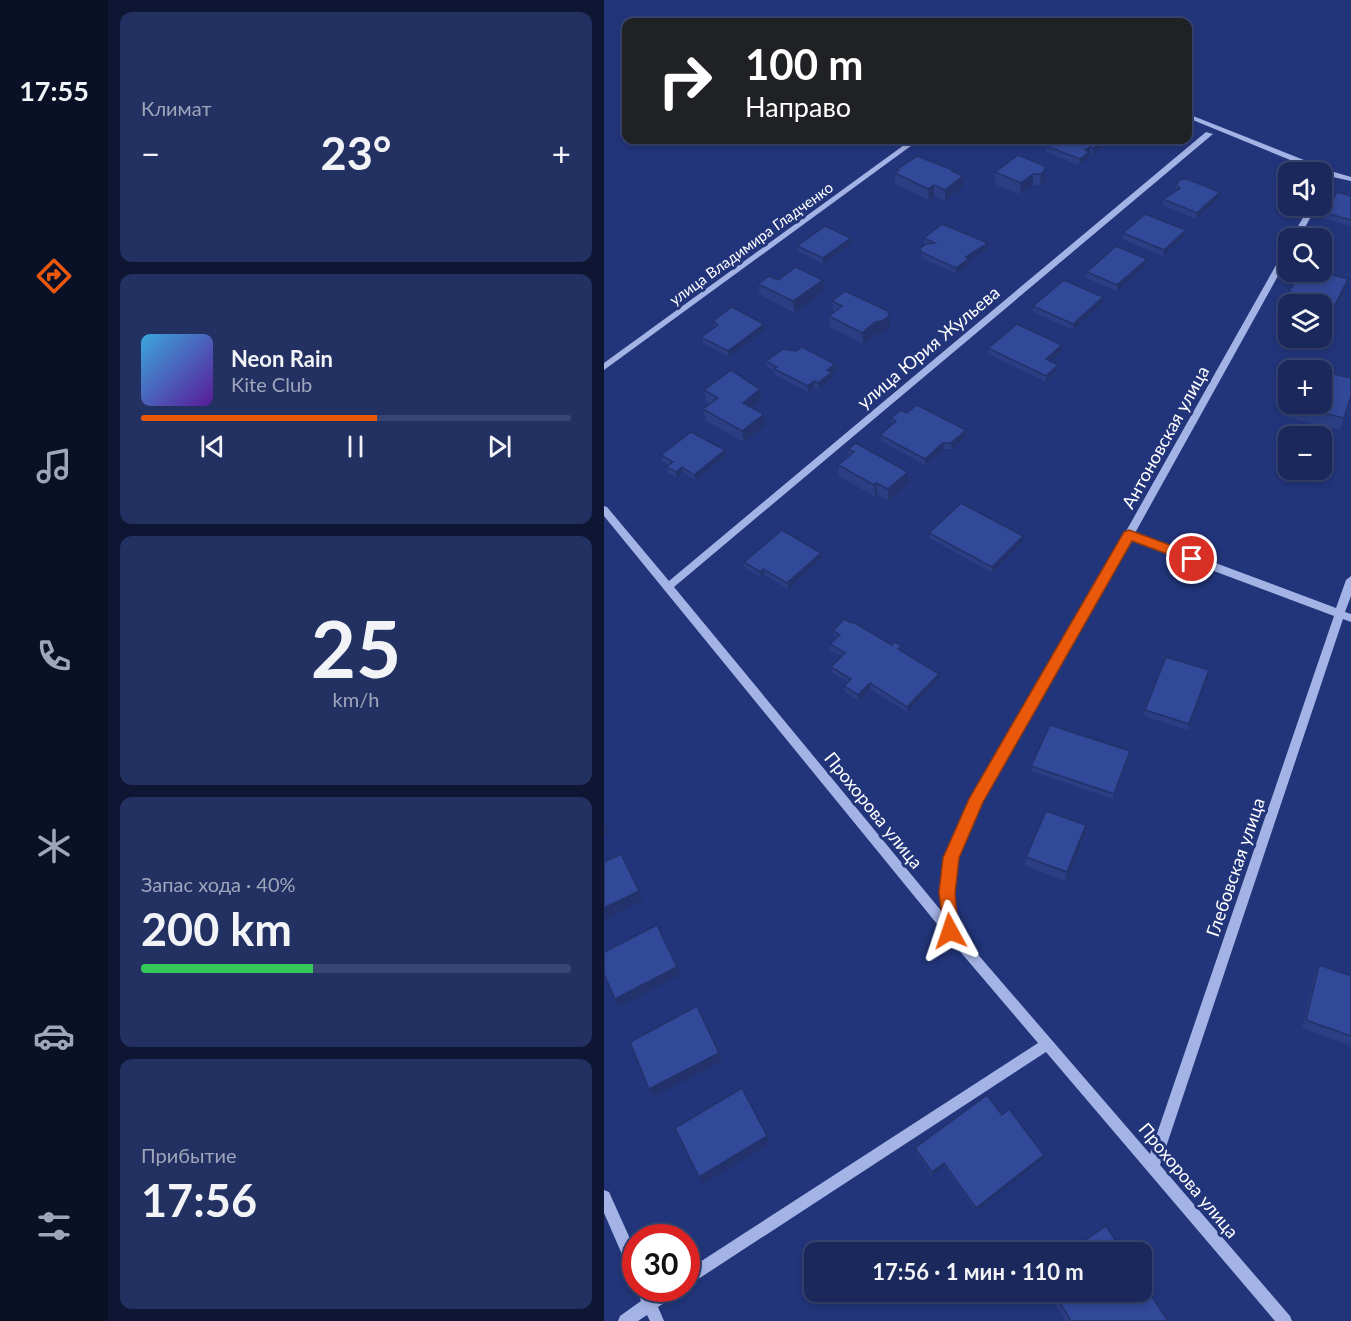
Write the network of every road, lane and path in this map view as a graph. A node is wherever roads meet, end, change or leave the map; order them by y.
1 (1192, 118) edge
2 (1209, 134) dead end
3 (909, 144) edge
4 (1301, 162) edge
5 (1332, 174) edge
6 (1351, 179) edge
7 (1278, 269) edge
8 (604, 367) edge
9 (604, 509) edge
10 (1129, 535) junction
11 (1351, 580) edge
12 (668, 587) junction
13 (1345, 616) edge
14 (950, 931) junction
15 (1046, 1044) junction
16 (1153, 1165) junction
17 (604, 1197) edge
18 (622, 1238) edge
19 (700, 1271) edge
20 (653, 1302) edge
21 (650, 1304) junction
22 (625, 1321) edge
23 (657, 1321) edge
24 (1285, 1321) edge

1 - 4 street
2 - 12 street, улица Юрия Жульева
3 - 8 street, улица Владимира Гладченко
5 - 6 street
7 - 10 street, Антоновская улица
9 - 12 street, Прохорова улица
10 - 13 street
10 - 14 street, Антоновская улица
11 - 13 street, Глебовская улица
12 - 14 street, Прохорова улица
13 - 16 street, Глебовская улица
14 - 15 street, Прохорова улица
15 - 16 street, Прохорова улица
15 - 19 street
16 - 24 street, Прохорова улица
17 - 18 street
20 - 21 street
21 - 22 street
21 - 23 street

